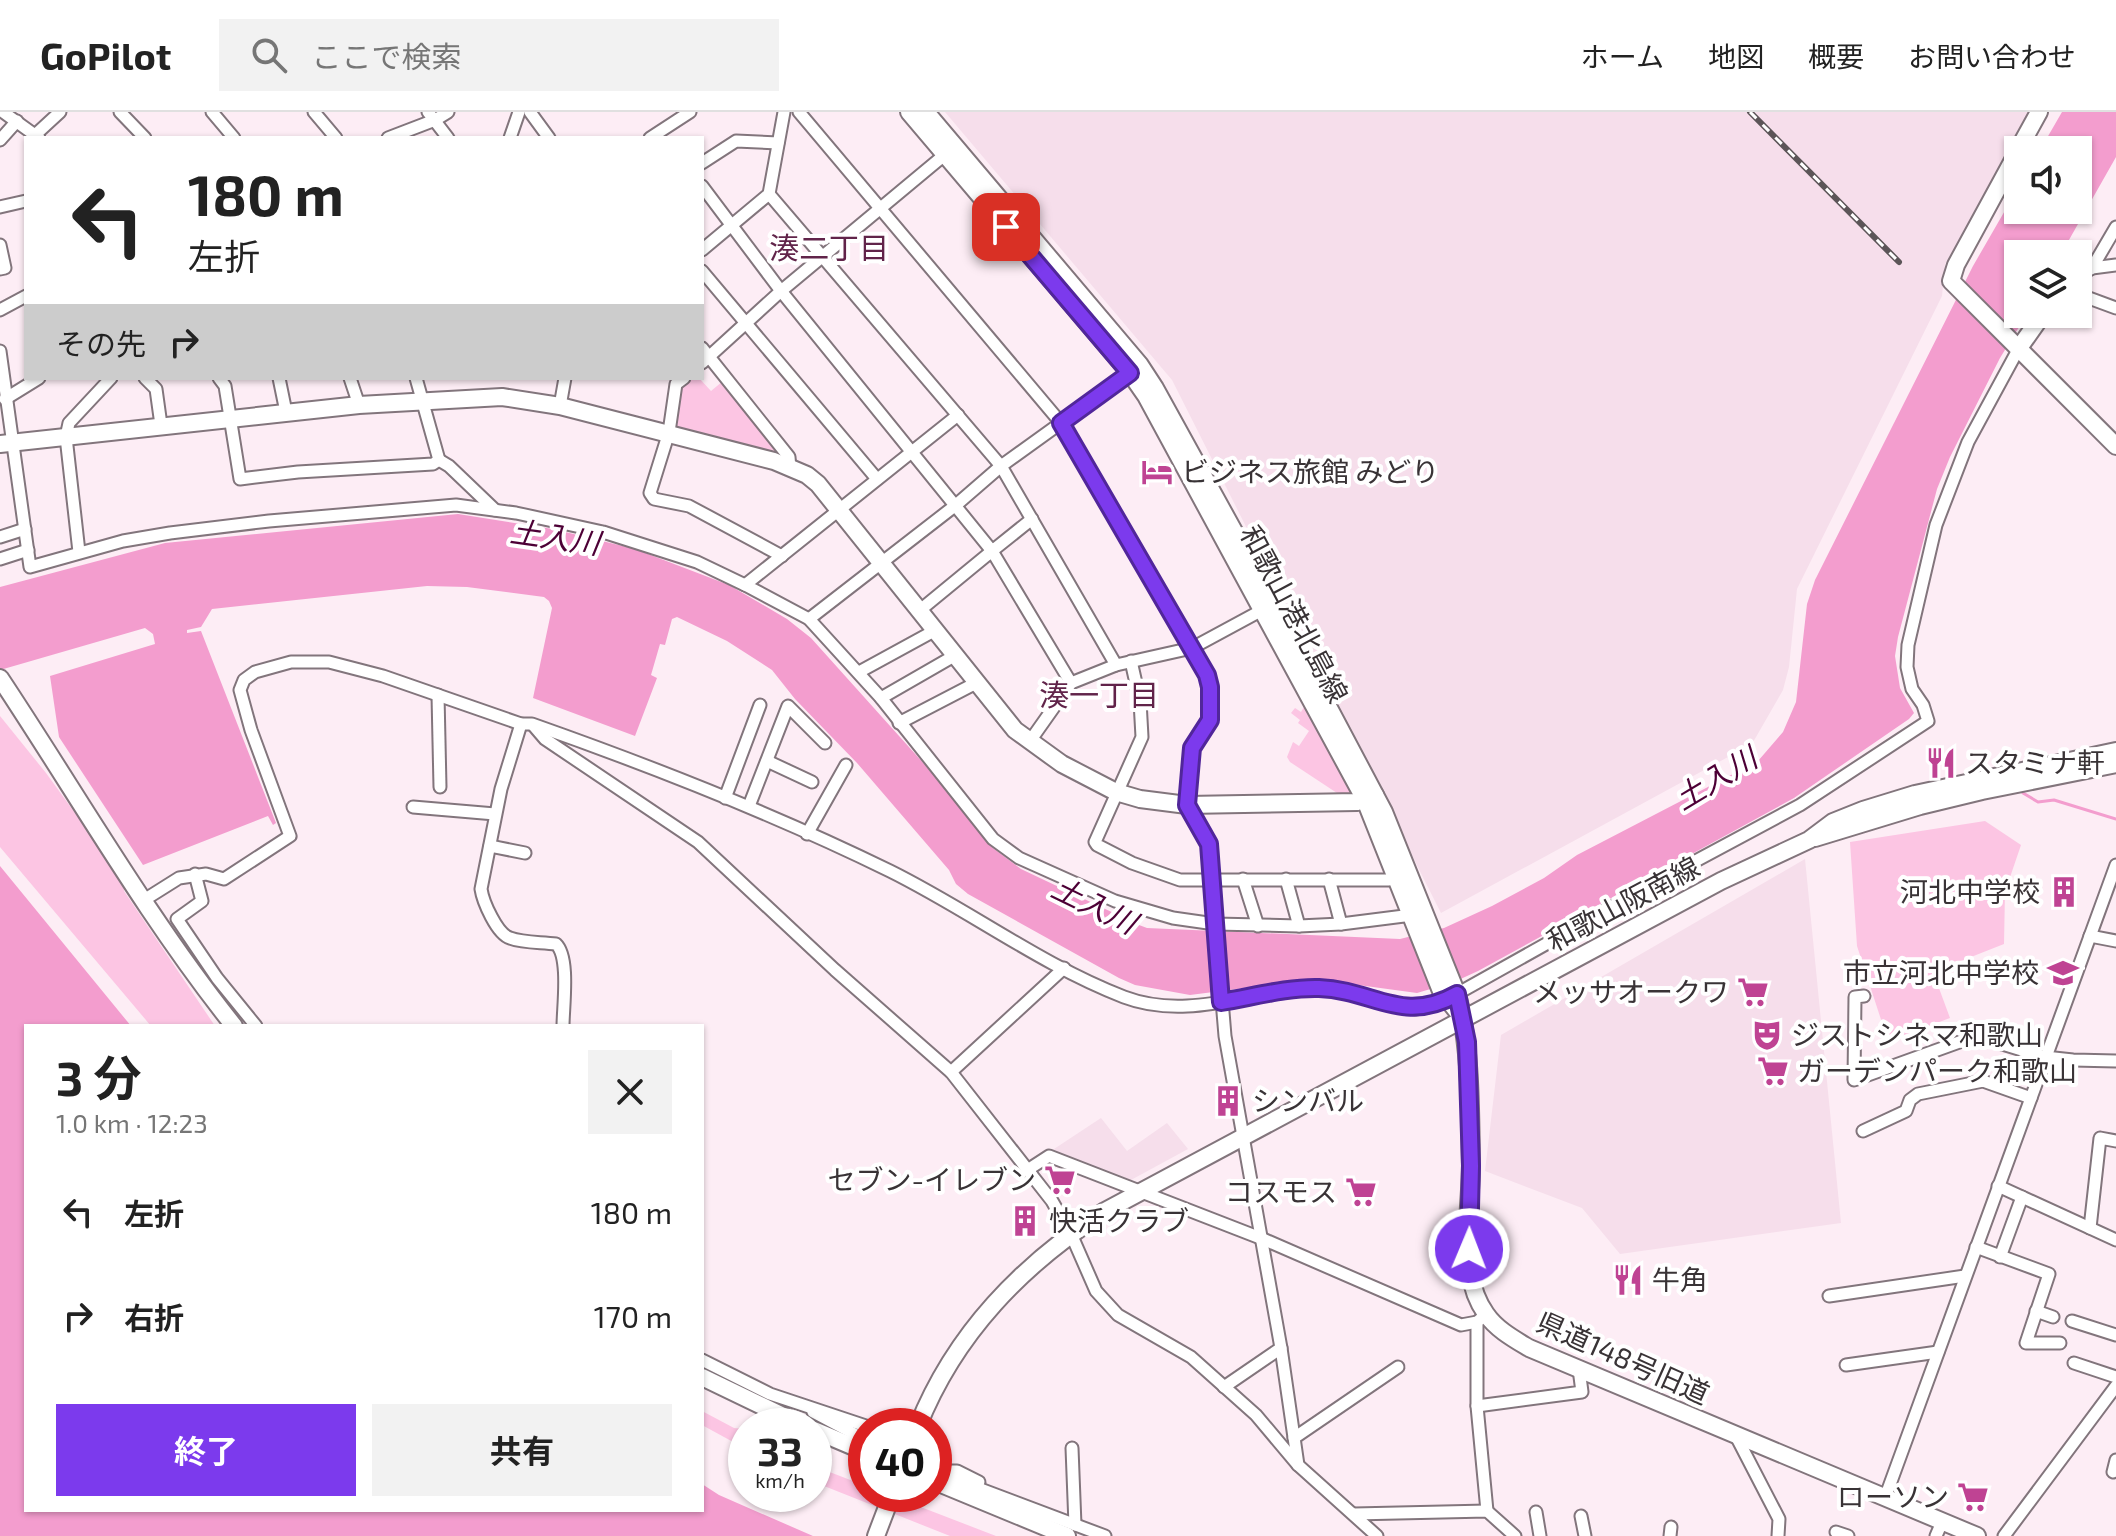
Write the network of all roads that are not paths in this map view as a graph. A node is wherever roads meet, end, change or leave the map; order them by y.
1 (3, 112) edge
2 (60, 112) edge
3 (120, 112) edge
4 (212, 112) edge
5 (314, 112) edge
6 (448, 112) edge
7 (519, 112) edge
8 (530, 112) edge
9 (690, 112) edge
10 (784, 112) edge
11 (799, 112) edge
12 (909, 112) edge
13 (926, 112) edge
14 (2039, 112) edge
15 (431, 116) edge
16 (17, 121) junction
17 (664, 134) edge
18 (37, 136) edge
19 (143, 136) edge
20 (232, 136) edge
21 (334, 136) edge
22 (392, 136) edge
23 (446, 136) edge
24 (511, 136) edge
25 (548, 136) edge
26 (2026, 136) edge
27 (0, 140) edge
28 (778, 143) junction
29 (950, 150) junction
30 (704, 162) edge
31 (2004, 176) edge
32 (704, 189) edge
33 (769, 194) junction
34 (24, 201) edge
35 (0, 207) edge
36 (879, 209) junction
37 (730, 226) junction
38 (2116, 227) edge
39 (0, 245) edge
40 (704, 248) edge
41 (823, 257) junction
42 (2116, 265) edge
43 (2092, 268) joint
44 (0, 269) edge
45 (704, 273) edge
46 (781, 291) junction
47 (24, 297) edge
48 (2092, 299) edge
49 (2116, 308) edge
50 (0, 310) edge
51 (746, 323) junction
52 (2032, 328) edge
53 (2017, 346) junction
54 (0, 351) edge
55 (704, 356) edge
56 (1135, 369) junction
57 (36, 380) edge
58 (109, 380) edge
59 (147, 380) edge
60 (220, 380) edge
61 (279, 380) edge
62 (351, 380) edge
63 (417, 380) edge
64 (565, 380) edge
65 (676, 380) edge
66 (5, 399) junction
67 (422, 400) junction
68 (359, 405) junction
69 (560, 406) junction
70 (286, 412) junction
71 (958, 415) junction
72 (231, 418) junction
73 (1061, 423) junction
74 (161, 425) junction
75 (669, 432) junction
76 (66, 437) junction
77 (7, 443) edge
78 (2116, 446) edge
79 (913, 451) junction
80 (439, 460) junction
81 (1001, 466) junction
82 (790, 468) junction
83 (877, 479) junction
84 (956, 505) junction
85 (495, 510) junction
86 (839, 510) junction
87 (1032, 519) junction
88 (25, 529) junction
89 (0, 537) edge
90 (28, 550) junction
91 (992, 551) junction
92 (79, 552) junction
93 (782, 556) junction
94 (0, 559) edge
95 (882, 563) junction
96 (745, 585) junction
97 (1268, 607) junction
98 (919, 611) junction
99 (809, 619) junction
100 (934, 631) junction
101 (1192, 648) junction
102 (954, 656) junction
103 (1131, 661) junction
104 (1116, 665) junction
105 (859, 672) junction
106 (0, 678) edge
107 (976, 683) junction
108 (1071, 683) junction
109 (438, 695) junction
110 (881, 698) junction
111 (760, 705) dead end
112 (899, 723) junction
113 (526, 724) junction
114 (1030, 741) junction
115 (825, 743) dead end
116 (2116, 751) edge
117 (767, 761) junction
118 (2116, 764) edge
119 (846, 765) dead end
120 (812, 782) dead end
121 (440, 787) dead end
122 (1116, 792) junction
123 (1370, 797) junction
124 (725, 798) junction
125 (1187, 805) junction
126 (749, 806) junction
127 (413, 807) dead end
128 (495, 814) junction
129 (807, 834) junction
130 (1809, 840) junction
131 (490, 846) junction
132 (525, 853) dead end
133 (2116, 865) edge
134 (195, 874) junction
135 (1398, 878) junction
136 (1210, 879) junction
137 (1243, 879) junction
138 (1286, 879) junction
139 (1329, 879) junction
140 (144, 900) junction
141 (1419, 922) junction
142 (1341, 924) junction
143 (1258, 926) junction
144 (1299, 926) junction
145 (1215, 927) junction
146 (2090, 936) junction
147 (2116, 941) edge
148 (1064, 968) junction
149 (1450, 993) junction
150 (1864, 996) dead end
151 (1221, 999) junction
152 (1464, 1019) junction
153 (233, 1024) edge
154 (254, 1024) edge
155 (563, 1024) edge
156 (2045, 1057) junction
157 (2116, 1061) edge
158 (951, 1072) junction
159 (2031, 1098) junction
160 (1863, 1131) dead end
161 (1245, 1136) junction
162 (2116, 1141) edge
163 (1029, 1169) junction
164 (1998, 1186) junction
165 (1142, 1191) junction
166 (2022, 1197) junction
167 (2090, 1228) junction
168 (1071, 1234) junction
169 (1263, 1239) junction
170 (2116, 1240) edge
171 (1976, 1247) junction
172 (2000, 1257) junction
173 (1965, 1276) junction
174 (1829, 1296) dead end
175 (2036, 1311) junction
176 (2053, 1317) dead end
177 (1482, 1318) junction
178 (2072, 1321) dead end
179 (2116, 1335) edge
180 (2060, 1343) dead end
181 (1281, 1348) junction
182 (1938, 1352) junction
183 (704, 1361) edge
184 (2074, 1363) dead end
185 (1846, 1365) dead end
186 (1398, 1367) dead end
187 (1579, 1369) junction
188 (2116, 1377) edge
189 (704, 1378) edge
190 (2116, 1386) edge
191 (1224, 1387) junction
192 (1477, 1406) junction
193 (806, 1407) junction
194 (767, 1408) edge
195 (925, 1408) edge
196 (848, 1419) edge
197 (848, 1430) edge
198 (1736, 1436) junction
199 (1294, 1438) junction
200 (1072, 1448) dead end
201 (1298, 1465) junction
202 (952, 1478) edge
203 (952, 1485) edge
204 (1885, 1498) junction
205 (1487, 1511) junction
206 (885, 1512) edge
207 (1536, 1512) dead end
208 (1354, 1514) junction
209 (1581, 1516) dead end
210 (1939, 1529) edge
211 (1071, 1531) edge
212 (876, 1536) edge
213 (1105, 1536) edge
214 (1377, 1536) edge
215 (1515, 1536) edge
216 (1540, 1536) edge
217 (1585, 1536) edge
218 (1778, 1536) edge
219 (1977, 1536) edge
220 (2004, 1536) edge

1 - 16 street
2 - 18 street
3 - 19 street
4 - 20 street
5 - 21 street
6 - 15 street
7 - 24 street
8 - 25 street
9 - 17 street
10 - 28 street
11 - 36 street
12 - 29 street, 和歌山港北島線
13 - 29 street, 和歌山港北島線
14 - 26 street
15 - 22 street
15 - 23 street
16 - 18 street
16 - 27 street
28 - 30 street
28 - 33 street
29 - 36 street
29 - 56 street, 和歌山港北島線
31 - 53 street
32 - 37 street
33 - 37 street
33 - 41 street
34 - 35 street
36 - 41 street
36 - 73 street
37 - 40 street
37 - 46 street
38 - 43 street
39 - 44 street
41 - 46 street
41 - 71 street
42 - 43 street
45 - 51 street
46 - 51 street
46 - 79 street
47 - 50 street
48 - 49 street
51 - 55 street
51 - 83 street
52 - 53 street
53 - 78 street
53 - 149 street
54 - 66 street
55 - 82 street
56 - 73 street
56 - 97 street, 和歌山港北島線
57 - 66 street
58 - 76 street
59 - 74 street
60 - 72 street
61 - 70 street
62 - 68 street
63 - 67 street
64 - 69 street
65 - 75 street
66 - 77 street
67 - 68 street
67 - 69 street
67 - 80 street
68 - 70 street
69 - 75 street
70 - 72 street
71 - 79 street
71 - 81 street
72 - 74 street
72 - 80 street
73 - 81 street
73 - 101 street
74 - 76 street
75 - 82 street
75 - 93 street
76 - 77 street
76 - 92 street
77 - 88 street
79 - 83 street
79 - 84 street
80 - 85 street
81 - 84 street
81 - 87 street
82 - 86 street
83 - 86 street
84 - 91 street
84 - 95 street
85 - 92 street
85 - 96 street
86 - 93 street
86 - 95 street
87 - 91 street
87 - 104 street
88 - 89 street
88 - 90 street
90 - 92 street
90 - 94 street
91 - 98 street
91 - 108 street
93 - 96 street
95 - 98 street
95 - 99 street
96 - 99 street
97 - 101 street
97 - 123 street, 和歌山港北島線
98 - 100 street
99 - 105 street
100 - 102 street
100 - 105 street
101 - 103 street
101 - 125 street
102 - 107 street
102 - 110 street
103 - 104 street
103 - 122 street
104 - 108 street
105 - 110 street
106 - 140 street
107 - 112 street
107 - 114 street
108 - 114 street
109 - 113 street
109 - 121 street
109 - 134 street
110 - 112 street
111 - 124 street
112 - 145 street
113 - 124 street
113 - 128 street
113 - 158 street
114 - 122 street
115 - 117 street
116 - 130 street, 和歌山阪南線
117 - 120 street
117 - 126 street
118 - 130 street, 和歌山阪南線
119 - 129 street
122 - 125 street
122 - 136 street
123 - 125 street
123 - 135 street, 和歌山港北島線
123 - 141 street, 和歌山港北島線
124 - 126 street
125 - 136 street
126 - 129 street
127 - 128 street
128 - 131 street
129 - 148 street
130 - 152 street, 和歌山阪南線
131 - 132 street
131 - 155 street
133 - 146 street
134 - 140 street
134 - 154 street
135 - 139 street
135 - 141 street, 和歌山港北島線
136 - 137 street
136 - 145 street
137 - 138 street
137 - 143 street
138 - 139 street
138 - 144 street
139 - 142 street
140 - 153 street
141 - 142 street
141 - 149 street, 和歌山港北島線
142 - 144 street
143 - 144 street
143 - 145 street
145 - 151 street
146 - 147 street
146 - 156 street
148 - 151 street
148 - 158 street
149 - 151 street
149 - 152 street, 和歌山港北島線
150 - 156 street
151 - 161 street
152 - 161 street
152 - 177 street, 県道148号旧道
156 - 157 street
156 - 159 street
158 - 163 street
159 - 160 street
159 - 164 street
161 - 165 street
161 - 169 street
162 - 167 street
163 - 165 street
163 - 168 street
164 - 166 street
164 - 171 street
165 - 168 street
165 - 169 street
166 - 167 street
166 - 172 street
167 - 170 street
168 - 191 street
168 - 195 street
169 - 177 street
169 - 181 street
171 - 172 street
171 - 173 street
172 - 175 street
173 - 174 street
173 - 182 street
175 - 176 street
175 - 180 street
177 - 187 street, 県道148号旧道
177 - 192 street
178 - 179 street
181 - 191 street
181 - 199 street
182 - 185 street
182 - 204 street
183 - 193 street
184 - 188 street
186 - 199 street
187 - 192 street
187 - 198 street, 県道148号旧道
189 - 194 street
190 - 220 street
191 - 201 street
192 - 205 street
193 - 196 street
193 - 197 street
198 - 204 street, 県道148号旧道
198 - 218 street
199 - 201 street
200 - 211 street
201 - 208 street
202 - 211 street
203 - 211 street
204 - 210 street, 県道148号旧道
205 - 208 street
205 - 215 street
206 - 212 street
207 - 216 street
208 - 214 street
209 - 217 street
210 - 219 street, 県道148号旧道
211 - 213 street

